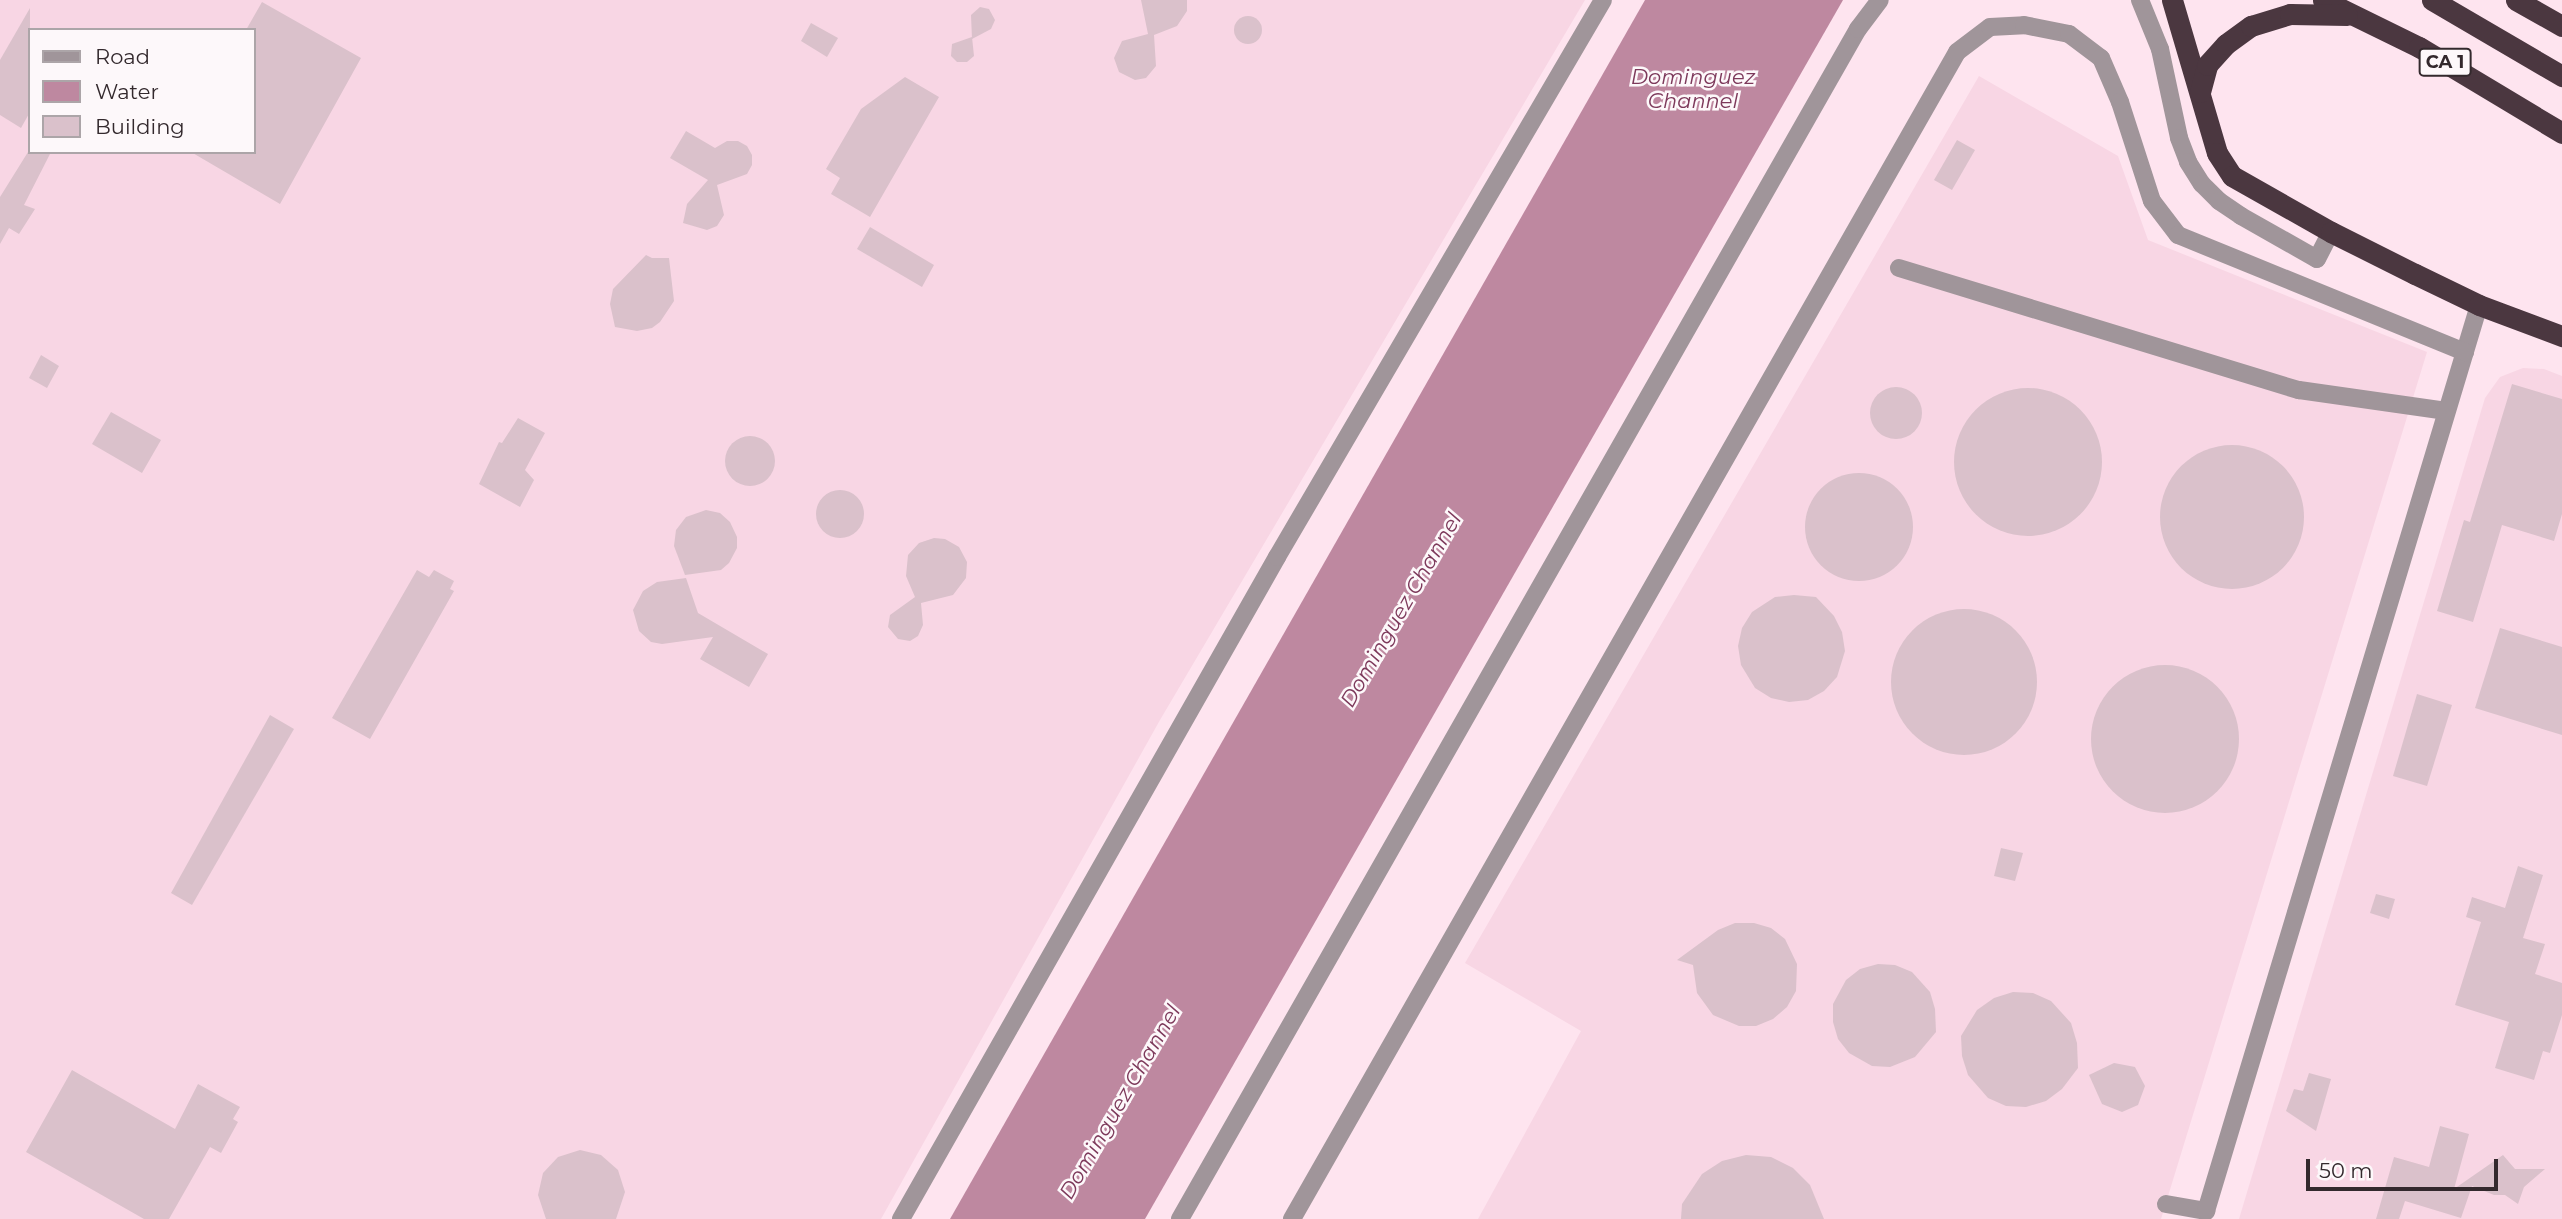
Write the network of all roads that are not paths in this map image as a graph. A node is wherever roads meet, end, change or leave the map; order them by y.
1 (1603, 0) edge
2 (1880, 0) edge
3 (2140, 0) edge
4 (2172, 0) edge
5 (2323, 0) edge
6 (2432, 0) edge
7 (2516, 0) edge
8 (2353, 15) junction
9 (2562, 26) edge
10 (2562, 76) edge
11 (2199, 94) junction
12 (2562, 133) edge
13 (2331, 232) junction
14 (1899, 268) dead end
15 (2479, 305) junction
16 (2562, 336) edge
17 (2465, 352) junction
18 (2447, 411) junction
19 (2166, 1204) dead end
20 (901, 1219) edge
21 (1180, 1219) edge
22 (1292, 1219) edge

1 - 20 lane
2 - 21 lane
3 - 13 lane
4 - 11 highway
5 - 8 highway, CA 1
6 - 10 highway, CA 1
7 - 9 highway
8 - 11 highway
8 - 12 highway, CA 1
11 - 13 highway
13 - 15 highway
14 - 18 lane
15 - 16 highway
15 - 17 lane
17 - 18 lane
17 - 22 lane
18 - 19 lane

